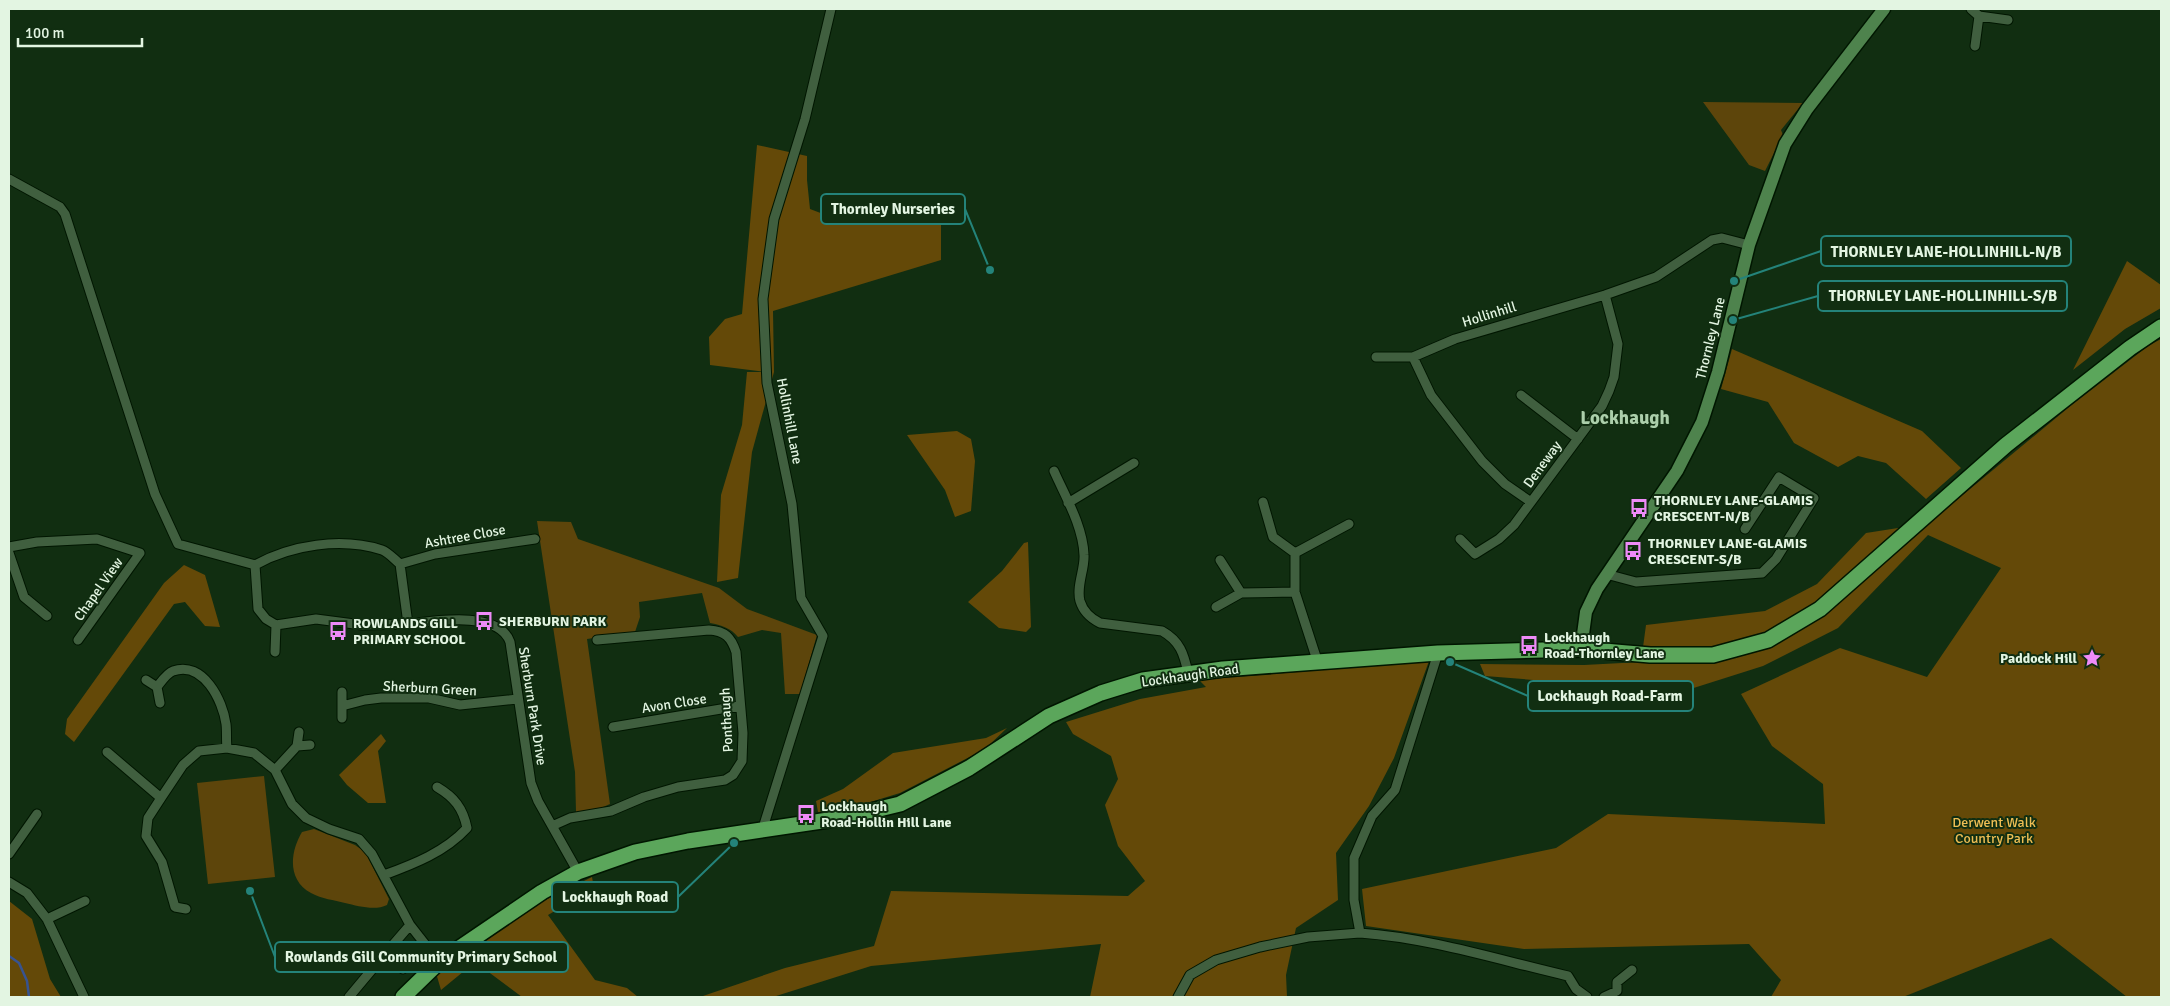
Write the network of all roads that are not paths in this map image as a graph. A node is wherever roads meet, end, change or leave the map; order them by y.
1 (831, 9) edge
2 (1884, 9) edge
3 (1971, 9) edge
4 (1979, 16) junction
5 (2008, 20) dead end
6 (1975, 46) dead end
7 (9, 179) edge
8 (1749, 245) junction
9 (1605, 296) junction
10 (2161, 327) edge
11 (1413, 356) junction
12 (1376, 357) dead end
13 (1521, 395) dead end
14 (1578, 439) junction
15 (1134, 463) dead end
16 (1054, 471) dead end
17 (1263, 502) dead end
18 (1531, 502) junction
19 (1068, 503) junction
20 (1349, 524) dead end
21 (1745, 529) dead end
22 (535, 539) dead end
23 (1460, 539) dead end
24 (9, 547) edge
25 (1295, 552) junction
26 (9, 553) edge
27 (1220, 560) dead end
28 (400, 564) junction
29 (255, 565) junction
30 (1606, 574) junction
31 (1295, 592) junction
32 (1241, 593) junction
33 (1216, 607) dead end
34 (47, 616) dead end
35 (408, 624) junction
36 (276, 625) junction
37 (78, 640) dead end
38 (597, 640) dead end
39 (1581, 649) junction
40 (275, 652) dead end
41 (1438, 653) junction
42 (1318, 663) junction
43 (1188, 673) junction
44 (146, 680) dead end
45 (157, 687) junction
46 (342, 692) dead end
47 (518, 698) junction
48 (160, 703) dead end
49 (342, 706) junction
50 (739, 706) junction
51 (342, 718) dead end
52 (613, 727) dead end
53 (299, 732) dead end
54 (310, 745) dead end
55 (297, 746) junction
56 (227, 748) junction
57 (107, 752) dead end
58 (275, 770) junction
59 (437, 787) dead end
60 (161, 798) junction
61 (37, 814) dead end
62 (552, 826) junction
63 (762, 831) junction
64 (9, 854) edge
65 (578, 872) junction
66 (384, 874) junction
67 (9, 882) edge
68 (85, 901) dead end
69 (186, 909) dead end
70 (47, 919) junction
71 (410, 925) junction
72 (1360, 929) junction
73 (385, 954) junction
74 (439, 962) junction
75 (402, 969) dead end
76 (1632, 970) dead end
77 (84, 997) edge
78 (349, 997) edge
79 (403, 997) edge
80 (1178, 997) edge
81 (1588, 997) edge
82 (1604, 997) edge

1 - 63 street, Hollinhill Lane
2 - 8 street, Thornley Lane
3 - 4 street
4 - 5 street
4 - 6 street
7 - 29 street
8 - 9 street, Hollinhill
8 - 30 street, Thornley Lane
9 - 11 street, Hollinhill
9 - 14 street, Deneway
10 - 39 main road, Lockhaugh Road
11 - 12 street
11 - 18 street
13 - 14 street
14 - 18 street, Deneway
15 - 19 street
16 - 19 street
17 - 25 street
18 - 23 street, Deneway
19 - 43 street
20 - 25 street
21 - 30 street
22 - 28 street, Ashtree Close
24 - 37 street, Chapel View
25 - 31 street
26 - 34 street
27 - 32 street
28 - 29 street
28 - 35 street
29 - 36 street
30 - 39 street, Thornley Lane
31 - 32 street
31 - 42 street
32 - 33 street
35 - 36 street, Sherburn Park Drive
35 - 47 street, Sherburn Park Drive
36 - 40 street
38 - 50 street, Ponthaugh
39 - 41 main road, Lockhaugh Road
41 - 42 main road, Lockhaugh Road
41 - 72 street
42 - 43 main road, Lockhaugh Road
43 - 63 main road, Lockhaugh Road
44 - 45 street
45 - 48 street
45 - 56 street
46 - 49 street
47 - 49 street, Sherburn Green
47 - 62 street, Sherburn Park Drive
49 - 51 street
50 - 52 street, Avon Close
50 - 62 street, Ponthaugh
53 - 55 street
54 - 55 street
55 - 58 street
56 - 58 street
56 - 60 street
57 - 60 street
58 - 66 street
59 - 66 street
60 - 69 street
61 - 64 street
62 - 65 street, Sherburn Park Drive
63 - 65 main road, Lockhaugh Road
65 - 74 main road, Lockhaugh Road
66 - 71 street
67 - 70 street
68 - 70 street
70 - 77 street
71 - 73 street
71 - 74 street
72 - 80 street
72 - 81 street
73 - 75 street
73 - 78 street
74 - 79 main road, Lockhaugh Road
76 - 82 street

